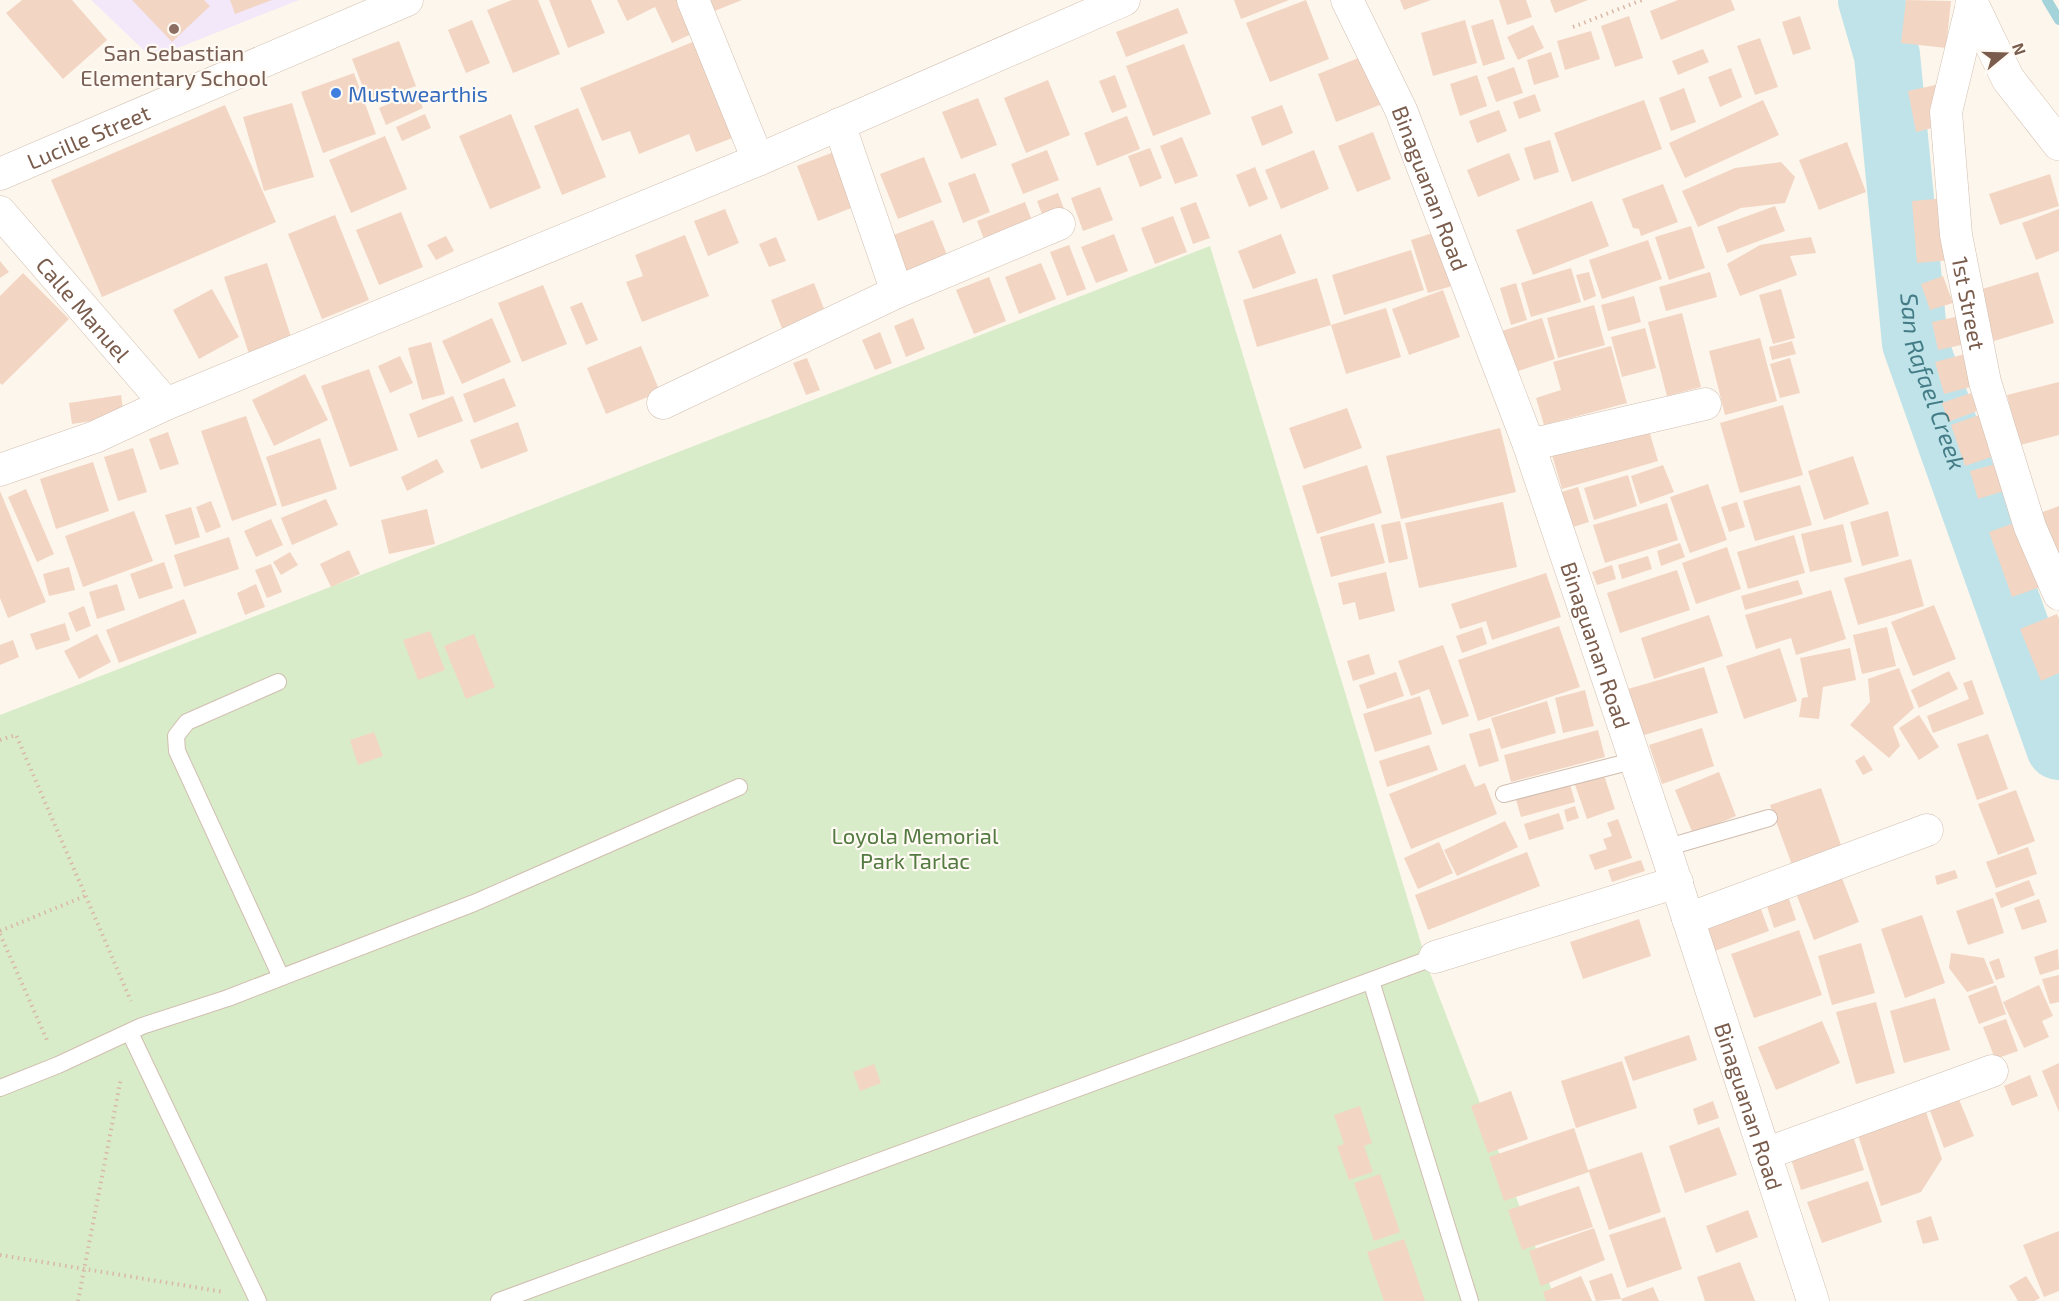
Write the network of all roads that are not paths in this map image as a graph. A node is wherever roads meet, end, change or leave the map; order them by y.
1 (407, 0) edge
2 (693, 0) edge
3 (1124, 0) edge
4 (1347, 0) edge
5 (1972, 2) edge
6 (839, 124) junction
7 (2059, 144) edge
8 (758, 160) junction
9 (0, 174) edge
10 (0, 212) edge
11 (1059, 224) dead end
12 (897, 292) junction
13 (663, 403) dead end
14 (166, 404) junction
15 (1705, 404) dead end
16 (1529, 445) junction
17 (0, 470) edge
18 (2059, 594) edge
19 (278, 682) dead end
20 (1636, 760) junction
21 (739, 787) dead end
22 (1504, 794) dead end
23 (1769, 818) dead end
24 (1927, 830) dead end
25 (1665, 848) junction
26 (1677, 882) junction
27 (1688, 919) junction
28 (1435, 957) joint
29 (281, 977) junction
30 (1371, 981) junction
31 (136, 1030) junction
32 (1992, 1071) dead end
33 (0, 1088) edge
34 (1765, 1154) junction
35 (258, 1301) edge
36 (499, 1301) edge
37 (1470, 1301) edge
38 (1813, 1301) edge

1 - 9 street, Lucille Street
2 - 8 street
3 - 6 street
4 - 16 street, Binaguanan Road
5 - 7 street
5 - 18 street, 1st Street
6 - 8 street
6 - 12 street
8 - 14 street
10 - 14 street, Calle Manuel
11 - 12 street
12 - 13 street
14 - 17 street
15 - 16 street
16 - 20 street, Binaguanan Road
19 - 29 lane
20 - 22 lane
20 - 25 street, Binaguanan Road
21 - 29 lane
23 - 25 lane
24 - 27 street
25 - 26 street, Binaguanan Road
26 - 27 street, Binaguanan Road
26 - 28 street
27 - 34 street, Binaguanan Road
28 - 30 lane
29 - 31 lane
30 - 36 lane
30 - 37 lane
31 - 33 lane
31 - 35 lane
32 - 34 street
34 - 38 street, Binaguanan Road

